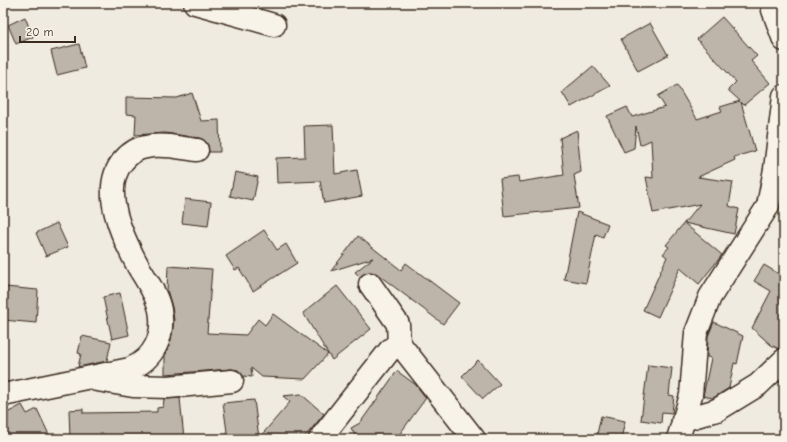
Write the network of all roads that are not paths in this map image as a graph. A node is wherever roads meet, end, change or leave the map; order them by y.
1 (195, 3) edge
2 (774, 3) edge
3 (274, 24) dead end
4 (784, 40) edge
5 (784, 96) edge
6 (198, 150) dead end
7 (370, 284) dead end
8 (399, 343) junction
9 (784, 360) edge
10 (85, 379) junction
11 (232, 381) dead end
12 (3, 395) edge
13 (680, 430) edge
14 (320, 439) edge
15 (474, 439) edge

1 - 3 street
2 - 4 street
5 - 13 street
6 - 10 street
7 - 8 street
8 - 14 street
8 - 15 street
9 - 13 street
10 - 11 street
10 - 12 street

